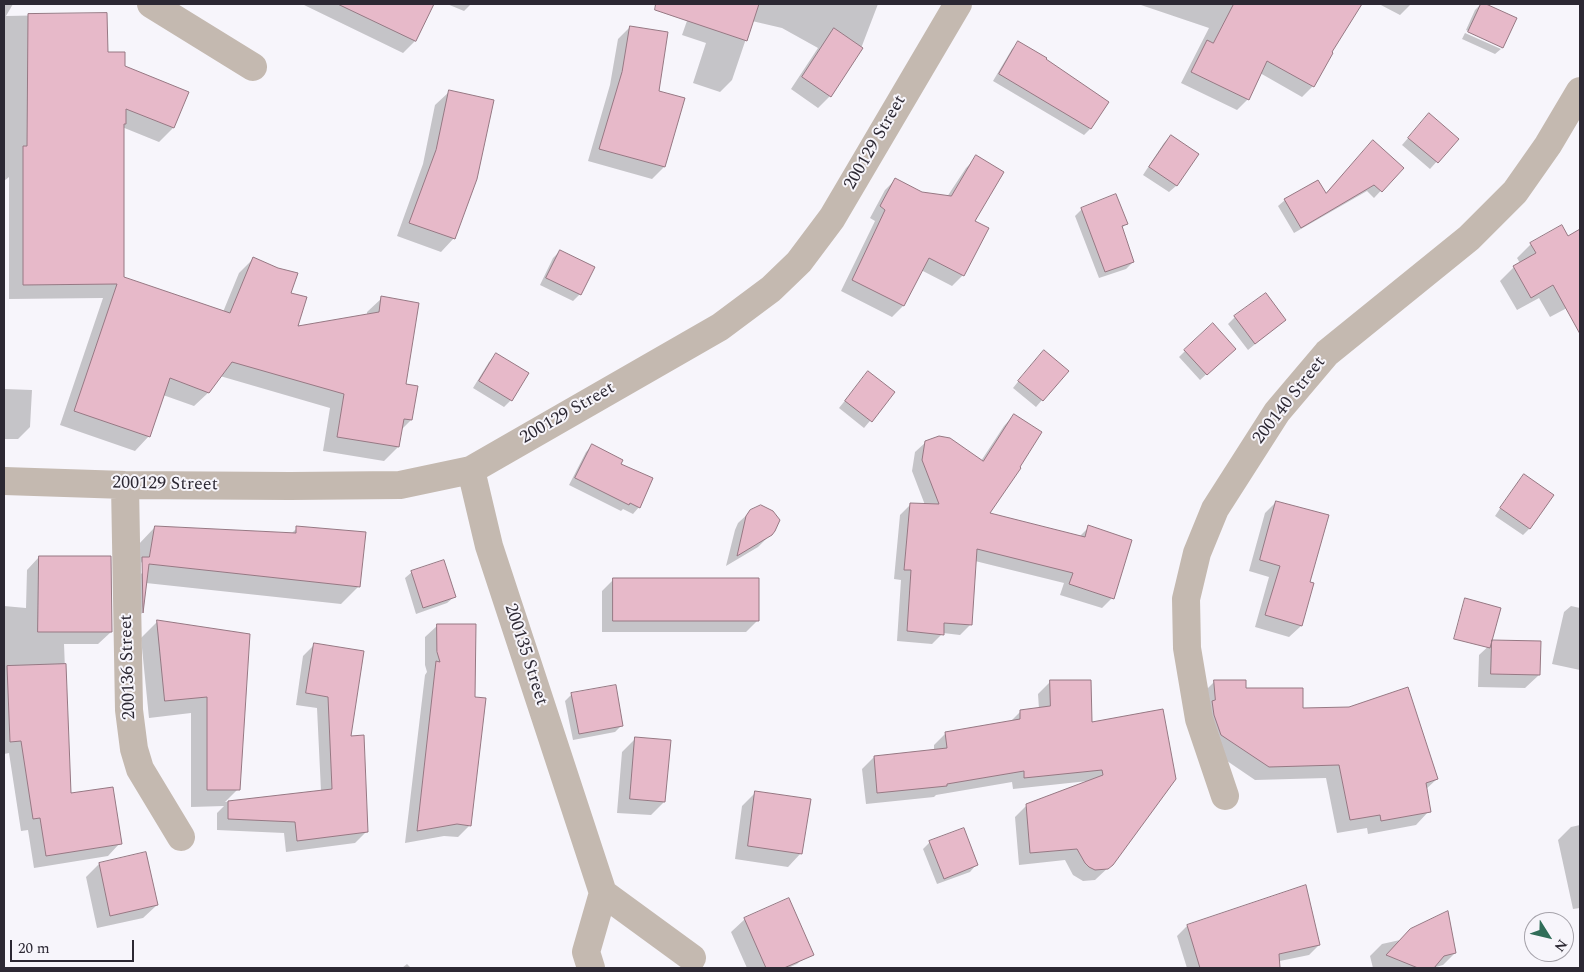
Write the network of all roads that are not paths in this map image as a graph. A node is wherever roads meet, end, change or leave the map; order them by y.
1 (151, 4) edge
2 (958, 4) edge
3 (253, 67) dead end
4 (1580, 91) edge
5 (471, 470) junction
6 (4, 481) edge
7 (125, 485) junction
8 (1225, 796) dead end
9 (181, 837) dead end
10 (603, 894) junction
11 (692, 958) dead end
12 (591, 968) edge

1 - 3 street
2 - 5 street, 200129 Street
4 - 8 street, 200140 Street
5 - 7 street, 200129 Street
5 - 10 street, 200135 Street
6 - 7 street, 200129 Street
7 - 9 street, 200136 Street
10 - 11 street
10 - 12 street

